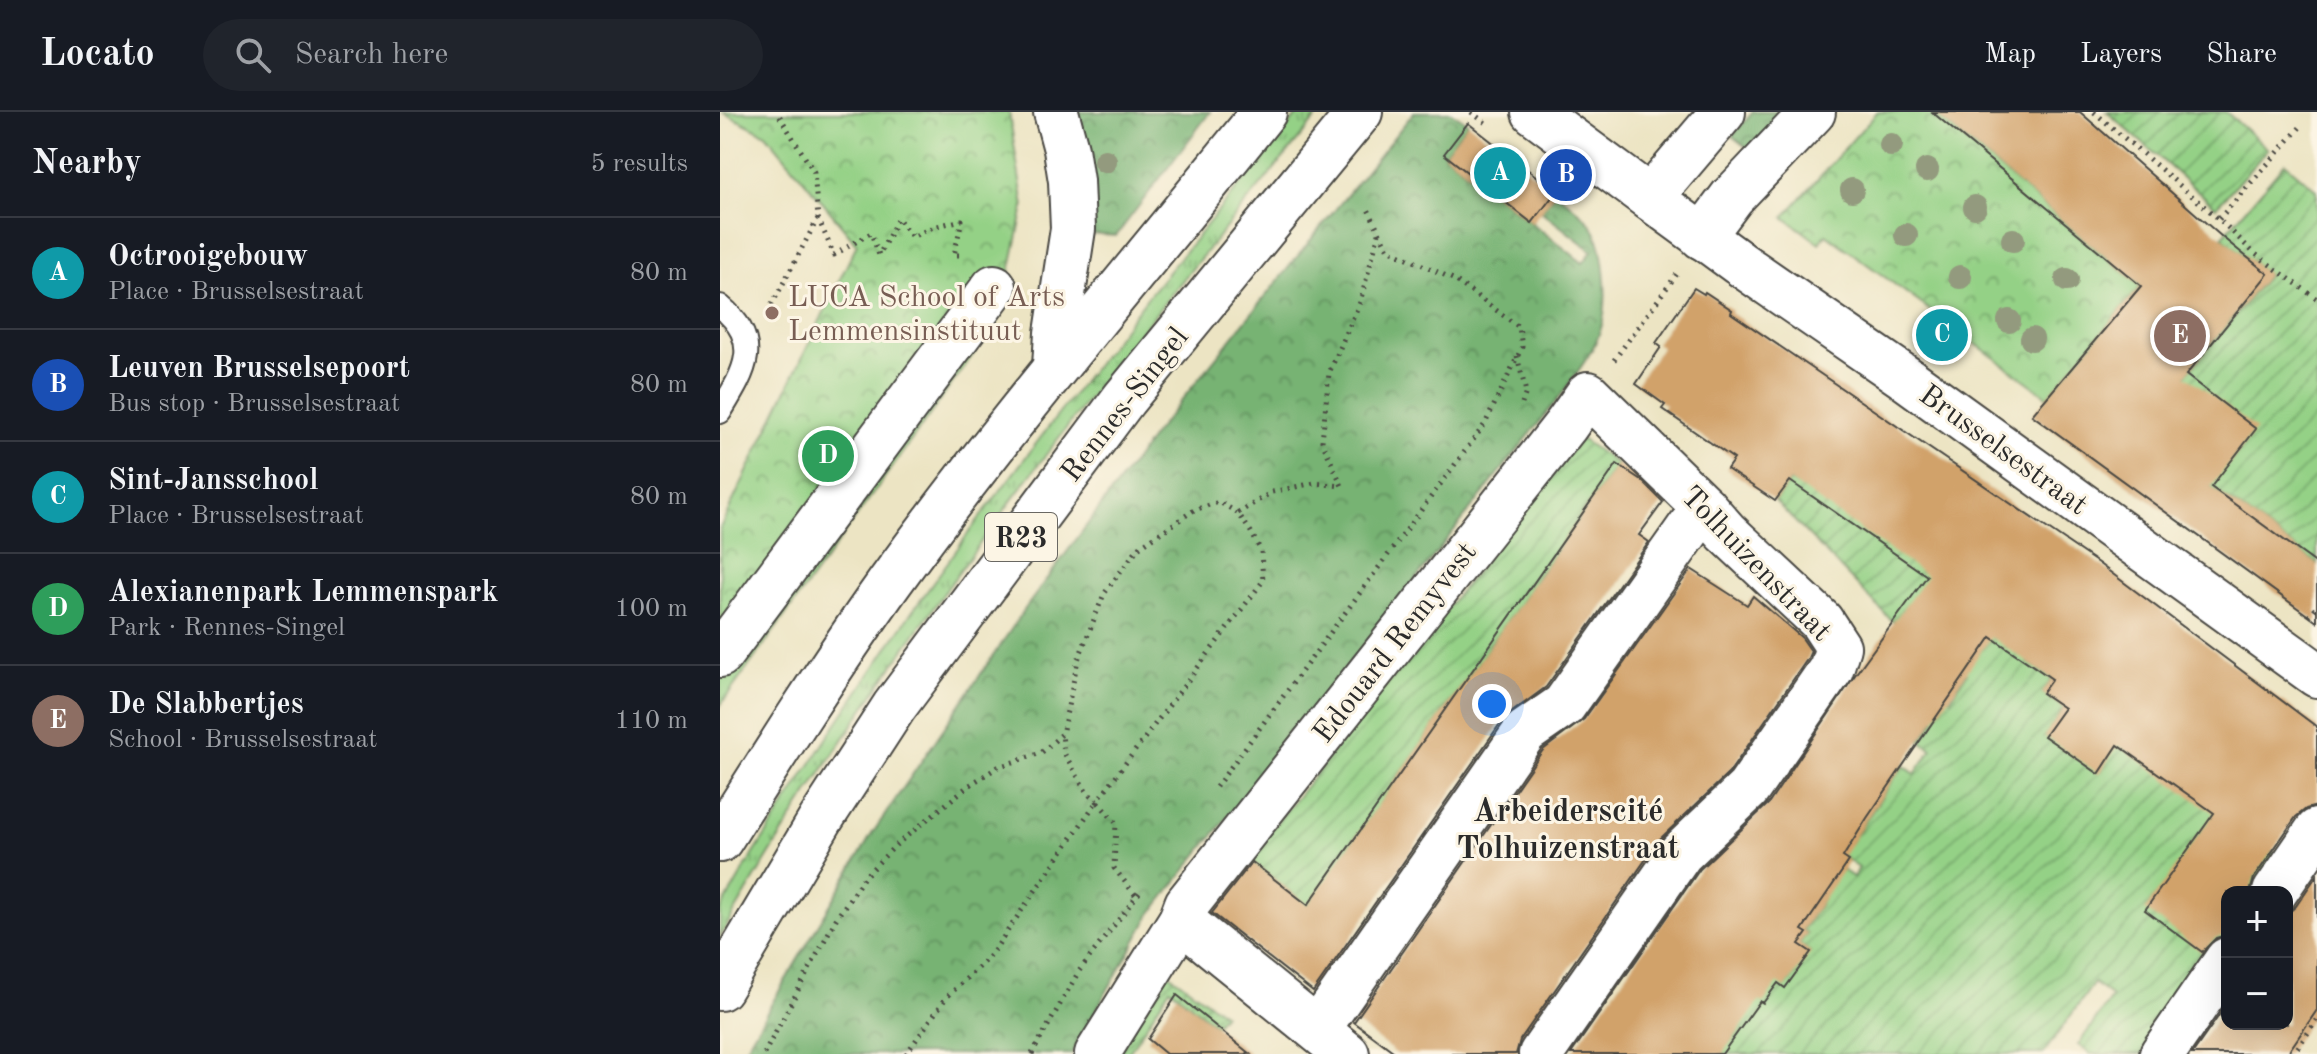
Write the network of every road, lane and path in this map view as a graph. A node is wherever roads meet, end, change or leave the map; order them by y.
1 (777, 112) edge
2 (1056, 112) edge
3 (1264, 112) edge
4 (1360, 112) edge
5 (1534, 112) edge
6 (1723, 112) edge
7 (1813, 112) edge
8 (2094, 112) edge
9 (2302, 125) dead end
10 (1650, 198) junction
11 (1366, 205) dead end
12 (818, 218) junction
13 (2219, 219) junction
14 (1379, 233) junction
15 (1702, 237) junction
16 (965, 255) dead end
17 (994, 287) dead end
18 (2317, 299) edge
19 (720, 306) edge
20 (748, 348) junction
21 (1517, 356) junction
22 (1055, 367) junction
23 (1588, 394) junction
24 (720, 412) edge
25 (1519, 413) dead end
26 (1704, 507) junction
27 (1238, 513) junction
28 (720, 655) edge
29 (2317, 675) edge
30 (1062, 734) junction
31 (1212, 794) dead end
32 (1097, 801) junction
33 (2317, 831) edge
34 (720, 840) edge
35 (1146, 883) dead end
36 (2279, 886) edge
37 (1136, 896) junction
38 (1181, 920) junction
39 (2221, 969) edge
40 (720, 988) edge
41 (2317, 1020) edge
42 (1333, 1042) edge
43 (764, 1054) edge
44 (906, 1054) edge
45 (1032, 1054) edge
46 (1097, 1054) edge
47 (1541, 1054) edge
48 (2162, 1054) edge
49 (2293, 1054) edge

1 - 12 path
2 - 22 street
3 - 22 street, R23
4 - 40 street, Rennes-Singel / R23
5 - 10 street, Brusselsestraat
6 - 10 street
7 - 15 street
8 - 13 path
9 - 13 path
10 - 15 street, Brusselsestraat
11 - 14 path
12 - 16 path
12 - 20 path
13 - 18 path
14 - 21 path
14 - 27 path
15 - 23 path
15 - 29 street, Brusselsestraat
17 - 28 street
19 - 20 lane
20 - 24 lane
21 - 25 path
21 - 31 path
22 - 34 street, R23
23 - 26 street, Tolhuizenstraat
23 - 38 street, Edouard Remyvest
26 - 42 street
26 - 47 street, Tolhuizenstraat
27 - 30 path
27 - 32 path
30 - 32 path
30 - 43 path
32 - 37 path
32 - 44 path
33 - 36 street
35 - 37 path
37 - 38 path
37 - 45 path
38 - 42 street
38 - 46 street, Edouard Remyvest
39 - 48 street
41 - 49 path

